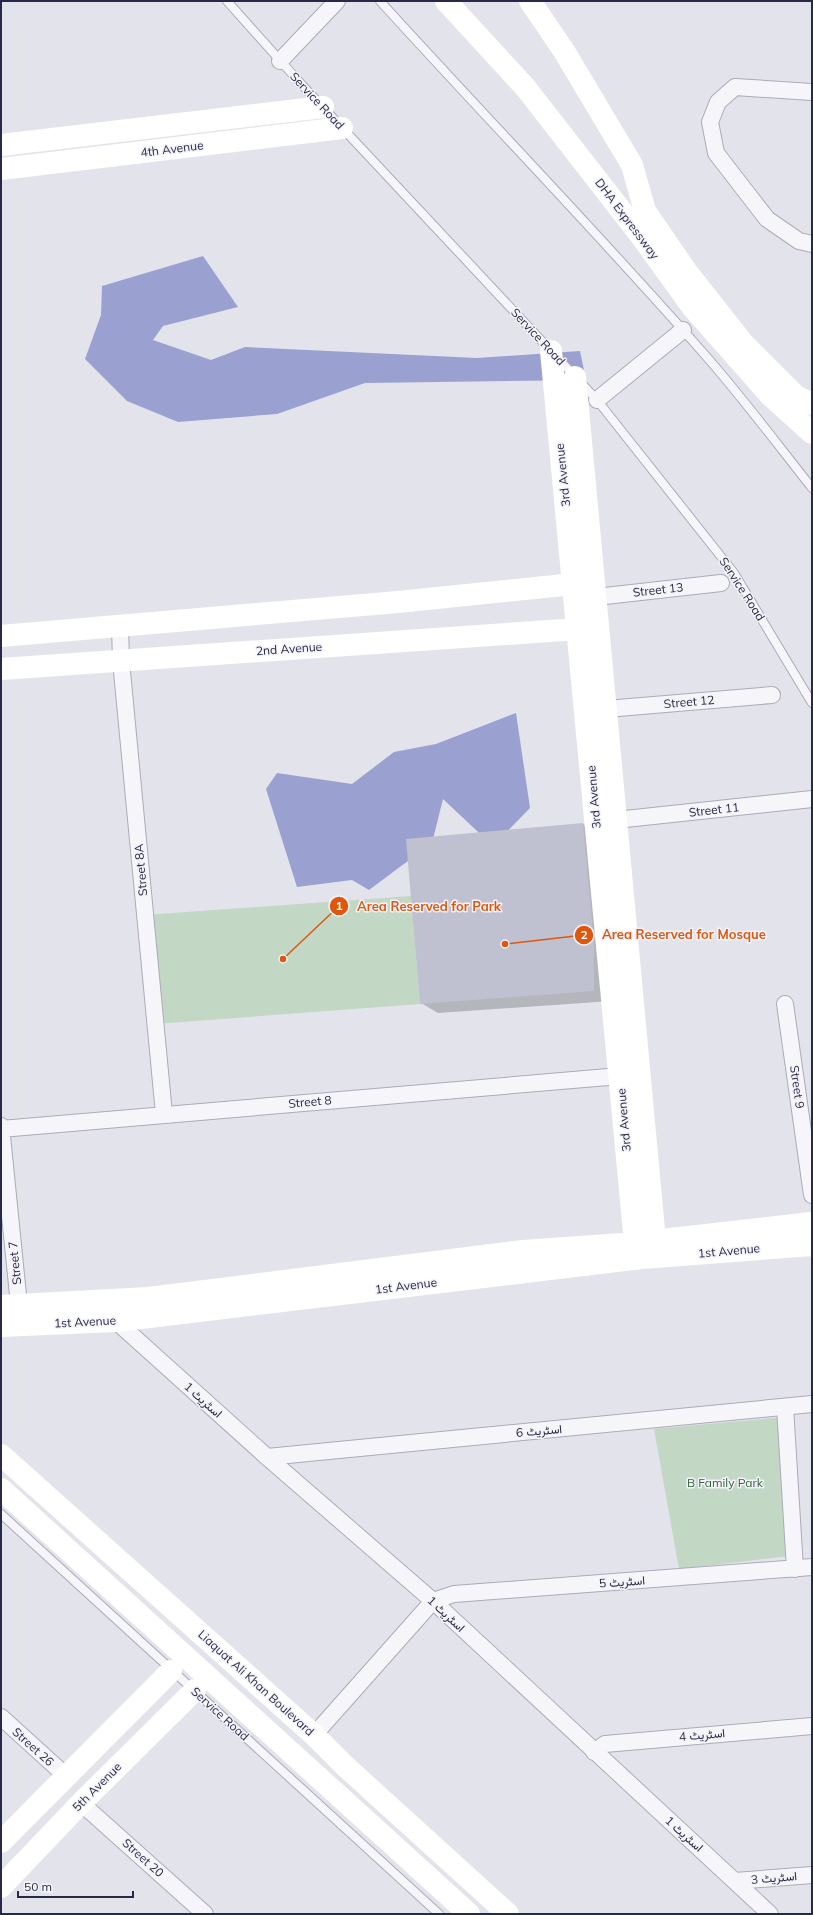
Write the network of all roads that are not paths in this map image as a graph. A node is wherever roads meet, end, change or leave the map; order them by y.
1 (227, 1) edge
2 (337, 1) edge
3 (380, 1) edge
4 (446, 1) edge
5 (530, 1) edge
6 (280, 61) junction
7 (812, 92) edge
8 (323, 107) junction
9 (342, 128) junction
10 (1, 145) edge
11 (1, 169) edge
12 (812, 244) edge
13 (683, 330) junction
14 (551, 351) junction
15 (575, 377) junction
16 (597, 400) junction
17 (812, 404) edge
18 (812, 433) edge
19 (812, 488) edge
20 (721, 583) dead end
21 (574, 584) junction
22 (596, 597) junction
23 (120, 626) junction
24 (578, 629) junction
25 (1, 636) edge
26 (121, 661) junction
27 (1, 669) edge
28 (772, 694) dead end
29 (812, 703) edge
30 (606, 709) junction
31 (812, 799) edge
32 (616, 820) junction
33 (785, 1004) dead end
34 (620, 1076) junction
35 (164, 1114) junction
36 (1, 1126) edge
37 (1, 1130) edge
38 (812, 1194) edge
39 (812, 1222) edge
40 (645, 1242) junction
41 (812, 1245) edge
42 (10, 1306) edge
43 (116, 1321) junction
44 (1, 1326) edge
45 (812, 1404) edge
46 (785, 1407) junction
47 (1, 1455) edge
48 (267, 1457) junction
49 (1, 1489) edge
50 (1, 1514) edge
51 (812, 1567) edge
52 (795, 1569) junction
53 (433, 1601) junction
54 (172, 1671) junction
55 (195, 1690) junction
56 (1, 1717) edge
57 (812, 1726) edge
58 (314, 1735) junction
59 (594, 1752) junction
60 (66, 1776) junction
61 (81, 1803) junction
62 (1, 1842) edge
63 (812, 1875) edge
64 (735, 1881) junction
65 (1, 1887) edge
66 (205, 1914) edge
67 (438, 1914) edge
68 (469, 1914) edge
69 (508, 1914) edge
70 (770, 1914) edge

1 - 6 lane, Service Road
2 - 6 street
3 - 13 lane
4 - 18 main road, DHA Expressway
5 - 17 main road, DHA Expressway
6 - 8 lane, Service Road
7 - 12 street
8 - 9 lane, Service Road
8 - 10 main road, 4th Avenue
9 - 11 main road, 4th Avenue
9 - 14 lane, Service Road
13 - 16 street
13 - 19 lane
14 - 15 lane, Service Road
14 - 21 main road, 3rd Avenue
15 - 16 lane, Service Road
15 - 22 main road, 3rd Avenue
16 - 29 lane, Service Road
20 - 22 street, Street 13
21 - 23 main road
21 - 24 main road, 3rd Avenue
22 - 30 main road, 3rd Avenue
23 - 25 main road
23 - 26 street, Street 8A
24 - 26 main road, 2nd Avenue
24 - 34 main road, 3rd Avenue
26 - 27 main road, 2nd Avenue
26 - 35 street, Street 8A
28 - 30 street, Street 12
30 - 32 main road, 3rd Avenue
31 - 32 street, Street 11
32 - 40 main road, 3rd Avenue
33 - 38 street, Street 9
34 - 35 street, Street 8
34 - 40 main road, 3rd Avenue
35 - 37 street, Street 8
36 - 37 street, Street 7
37 - 42 street, Street 7
39 - 40 main road
40 - 42 main road
41 - 43 main road, 1st Avenue
43 - 44 main road, 1st Avenue
43 - 48 street, اسٹریٹ 1
45 - 46 street, اسٹریٹ 6
46 - 48 street, اسٹریٹ 6
46 - 52 street
47 - 58 main road, Liaquat Ali Khan Boulevard
48 - 53 street, اسٹریٹ 1
49 - 68 main road
50 - 54 lane, Service Road
51 - 52 street, اسٹریٹ 5
52 - 53 street, اسٹریٹ 5
53 - 58 street
53 - 59 street, اسٹریٹ 1
54 - 55 lane, Service Road
54 - 60 main road
55 - 61 main road, 5th Avenue
55 - 67 lane, Service Road
56 - 60 street, Street 26
57 - 59 street, اسٹریٹ 4
58 - 69 main road, Liaquat Ali Khan Boulevard
59 - 64 street, اسٹریٹ 1
60 - 62 main road
61 - 65 main road, 5th Avenue
61 - 66 street, Street 20
63 - 64 street, اسٹریٹ 3
64 - 70 street, اسٹریٹ 1

